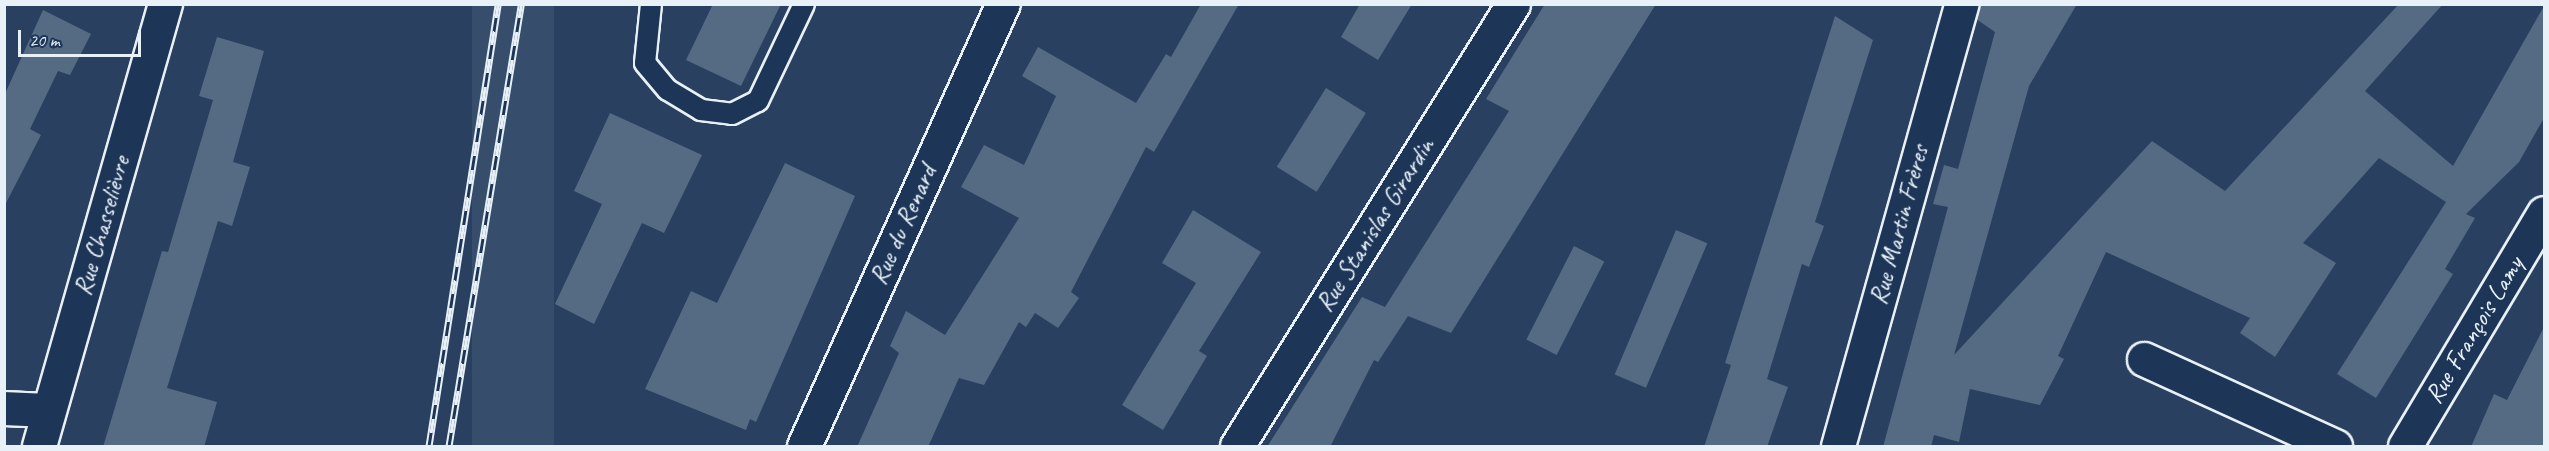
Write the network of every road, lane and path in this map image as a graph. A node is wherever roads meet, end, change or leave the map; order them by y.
1 (165, 4) edge
2 (651, 4) edge
3 (804, 4) edge
4 (1003, 4) edge
5 (1513, 4) edge
6 (1961, 4) edge
7 (2544, 213) edge
8 (2144, 359) dead end
9 (4, 408) edge
10 (48, 410) junction
11 (39, 447) edge
12 (804, 447) edge
13 (1237, 447) edge
14 (1838, 447) edge
15 (2335, 447) edge
16 (2405, 447) edge

1 - 10 street, Rue Chasselièvre
2 - 3 lane
4 - 12 street, Rue du Renard
5 - 13 street, Rue Stanislas Girardin
6 - 14 street, Rue Martin Frères
7 - 16 street, Rue François Lamy
8 - 15 street
9 - 10 street
10 - 11 street, Rue Chasselièvre

